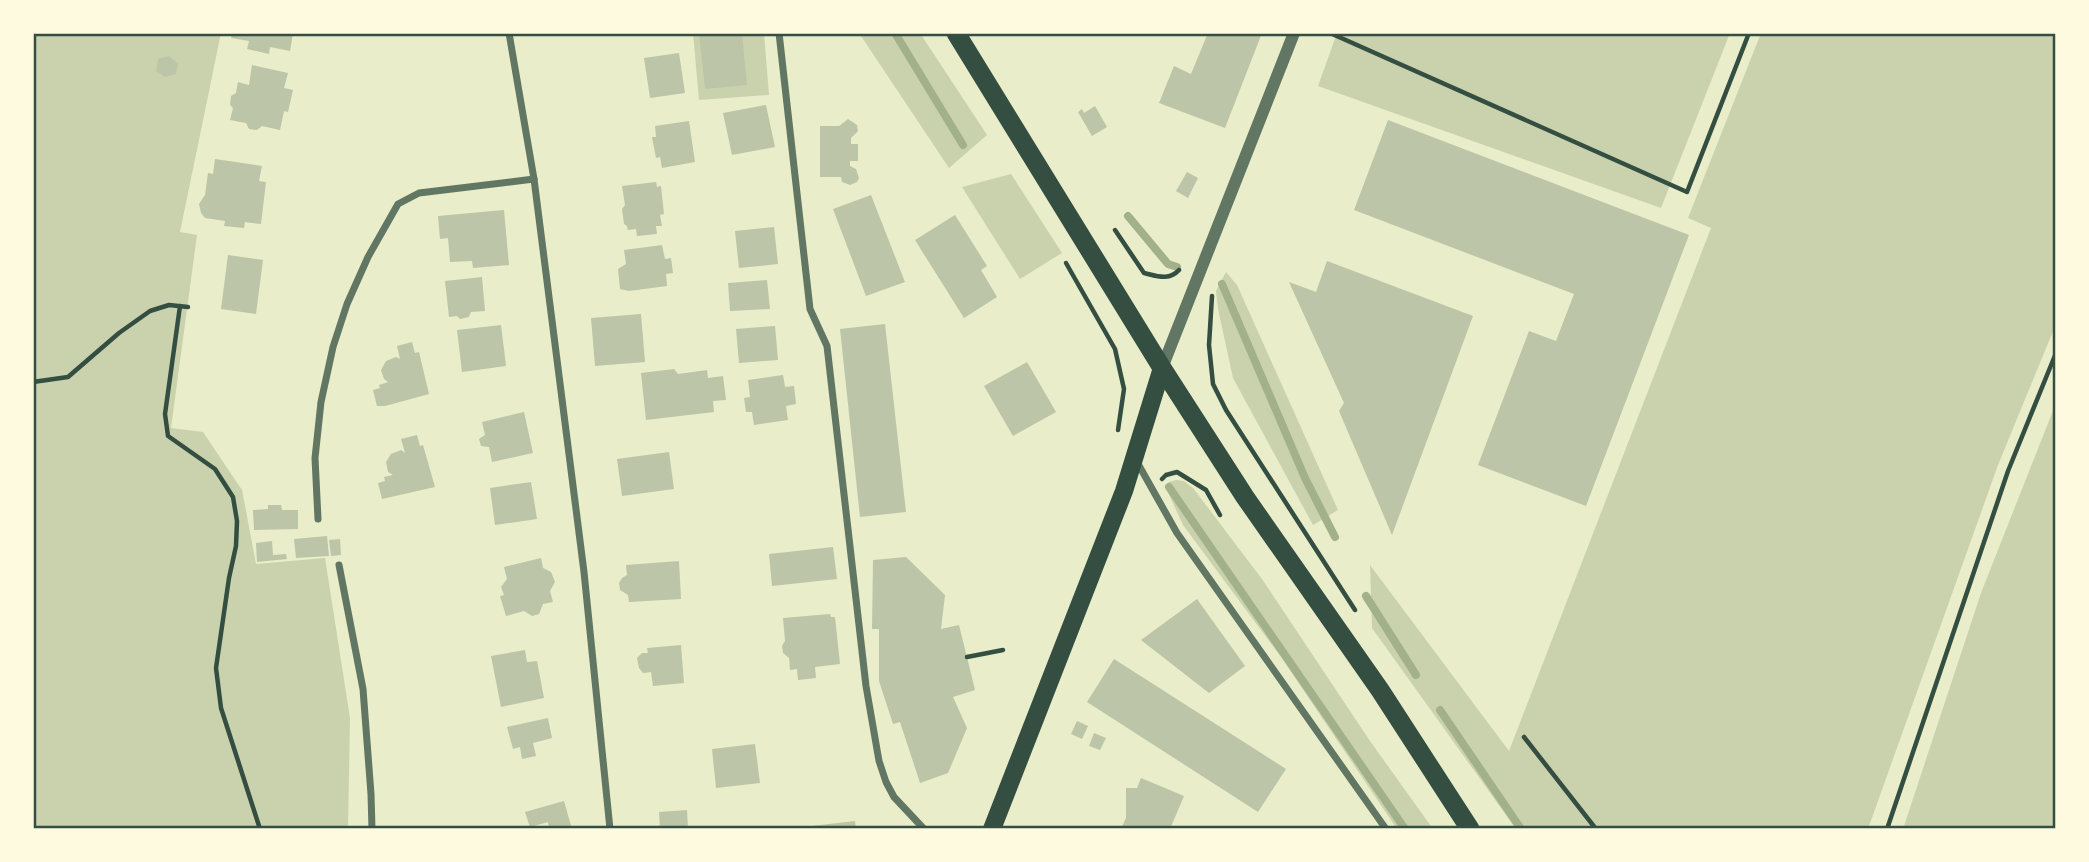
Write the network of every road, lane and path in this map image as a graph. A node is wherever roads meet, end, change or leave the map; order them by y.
1 (509, 33) edge
2 (779, 33) edge
3 (956, 33) edge
4 (1294, 33) edge
5 (1330, 33) edge
6 (1749, 33) edge
7 (534, 179) junction
8 (1115, 230) dead end
9 (1066, 263) dead end
10 (1185, 263) dead end
11 (1212, 291) dead end
12 (180, 306) junction
13 (188, 307) dead end
14 (2056, 354) edge
15 (1163, 368) junction
16 (33, 382) edge
17 (1117, 436) dead end
18 (1135, 459) junction
19 (1154, 491) junction
20 (1220, 515) dead end
21 (318, 519) dead end
22 (339, 565) dead end
23 (1359, 616) dead end
24 (1003, 650) dead end
25 (967, 657) dead end
26 (1524, 737) dead end
27 (260, 829) edge
28 (372, 829) edge
29 (610, 829) edge
30 (925, 829) edge
31 (992, 829) edge
32 (1386, 829) edge
33 (1470, 829) edge
34 (1596, 829) edge
35 (1887, 829) edge

1 - 7 street
2 - 30 street
3 - 15 highway
4 - 15 street
5 - 6 path
7 - 21 street
7 - 29 street
8 - 10 path
9 - 17 path
11 - 23 path
12 - 13 path
12 - 16 path
12 - 27 path
14 - 35 path
15 - 18 main road
15 - 33 highway
18 - 19 street
18 - 31 main road
19 - 20 path
19 - 32 street
22 - 28 street
24 - 25 path
26 - 34 path

